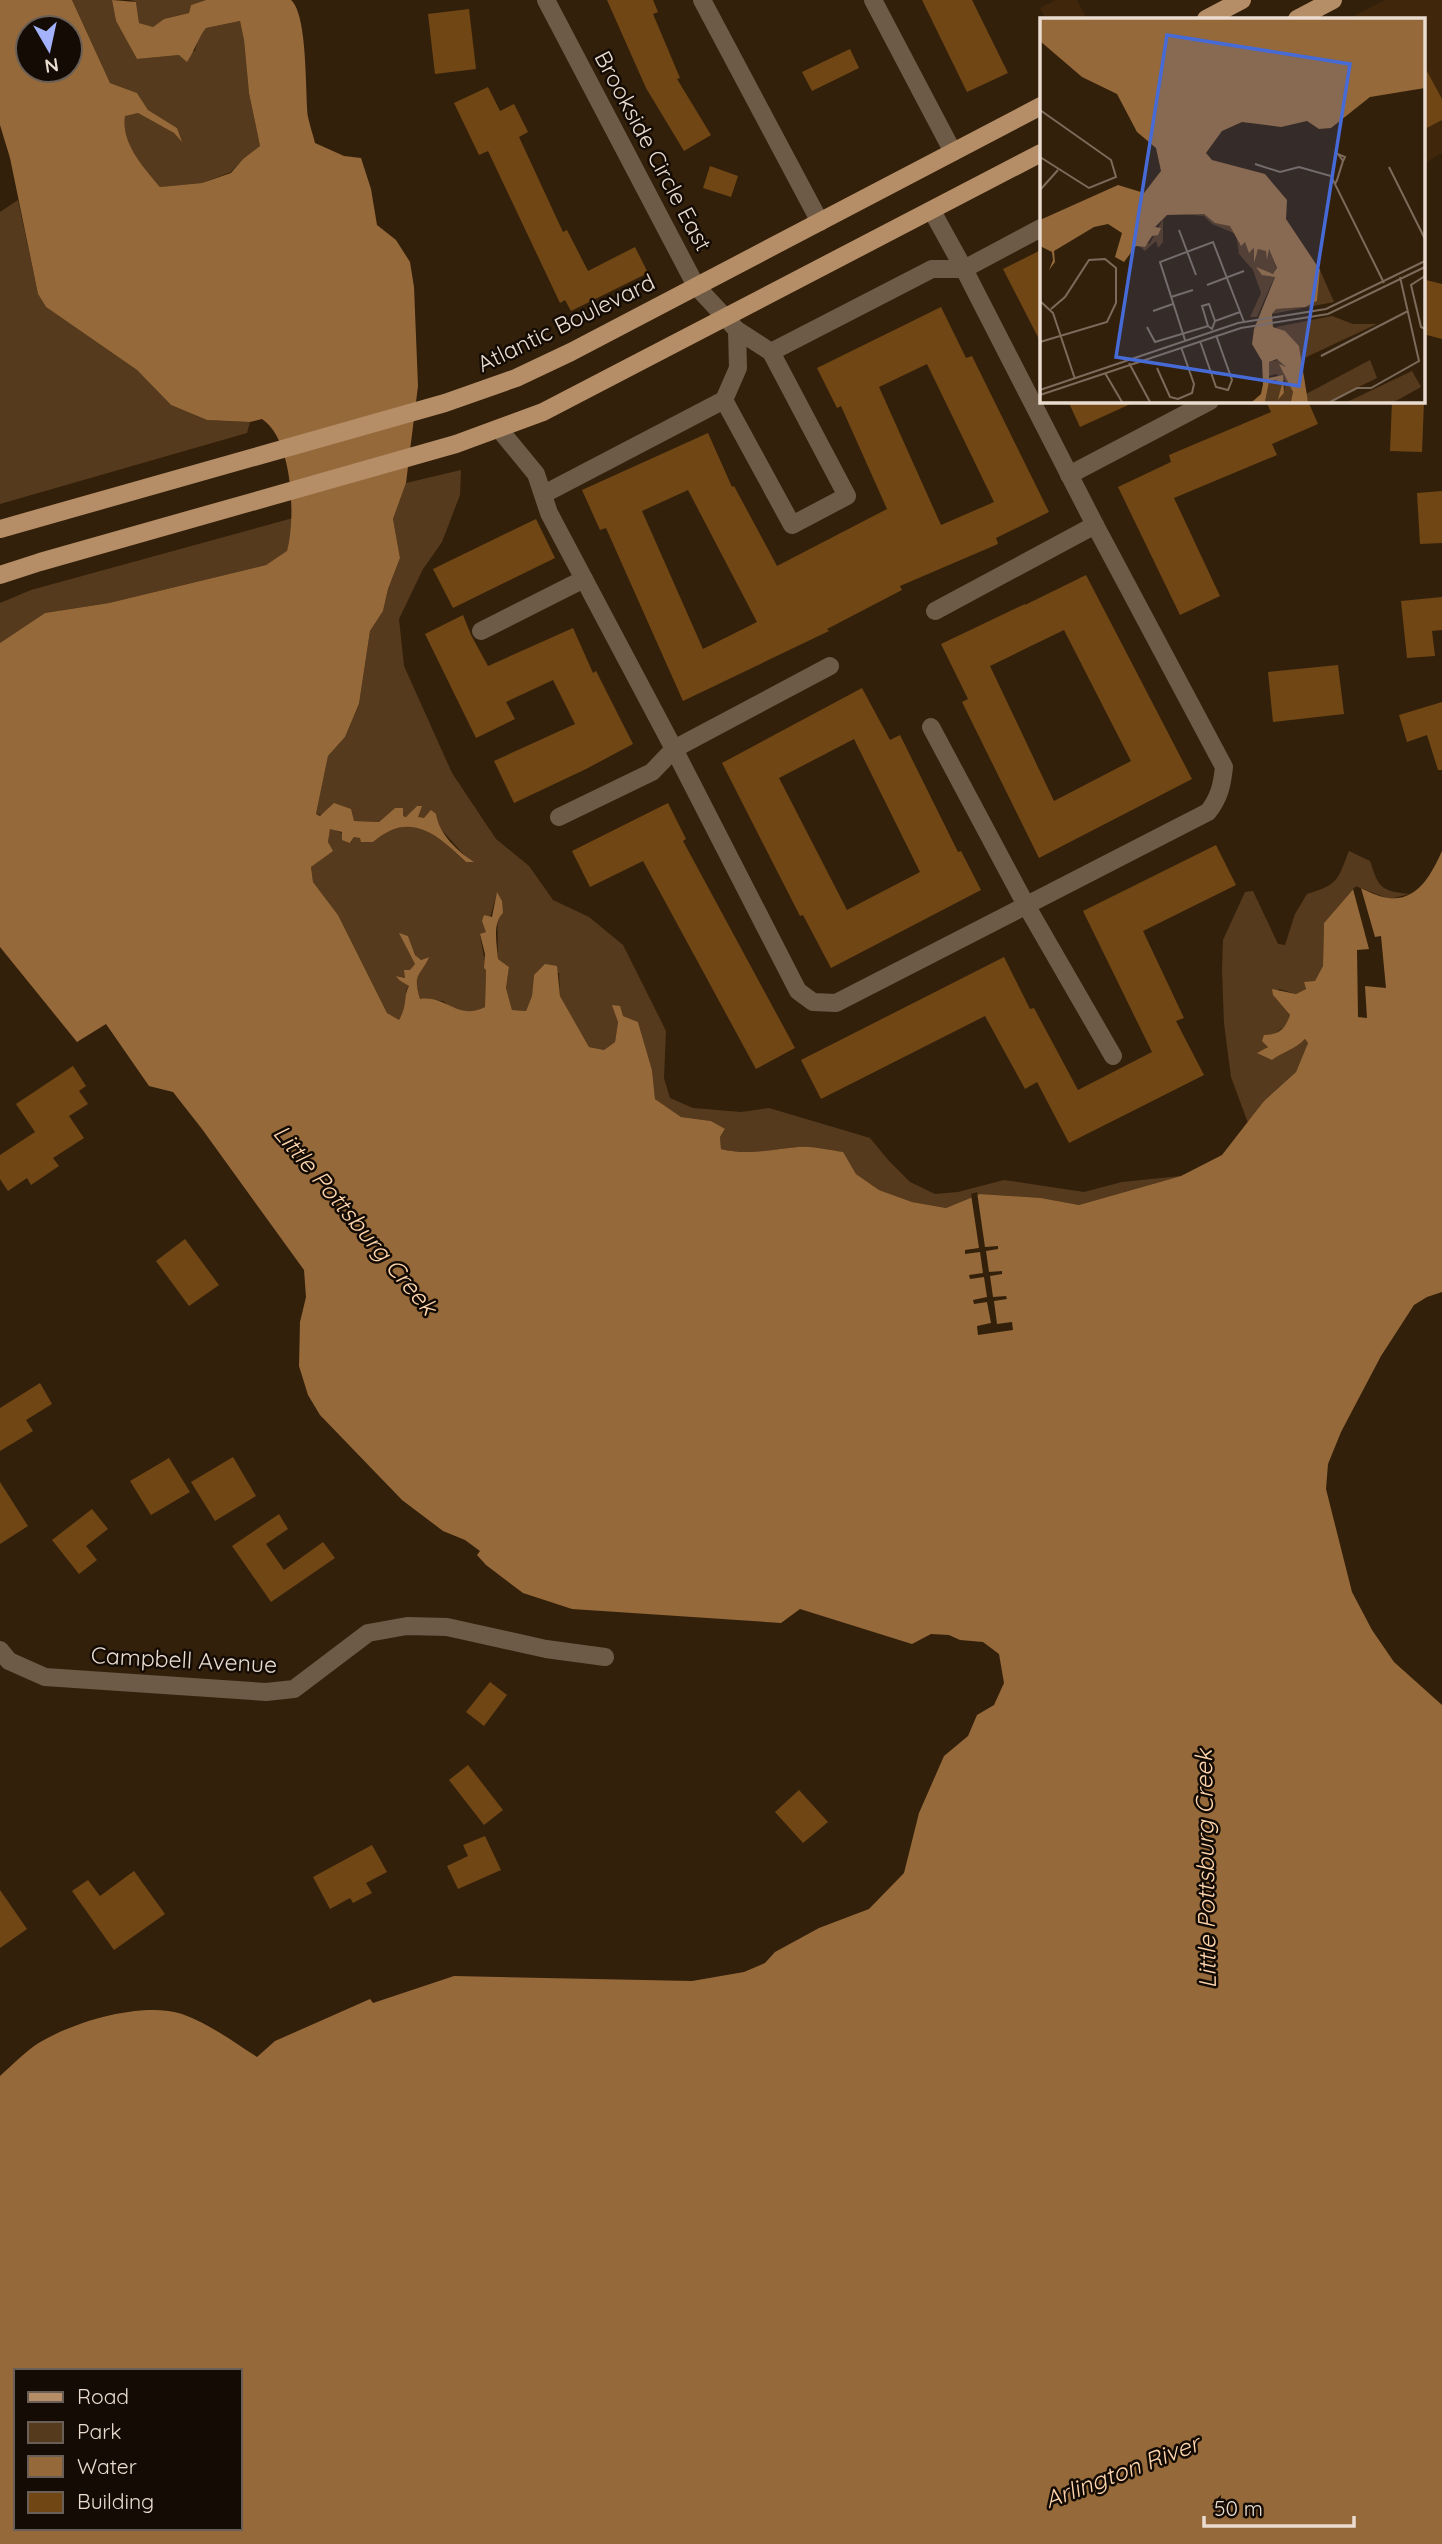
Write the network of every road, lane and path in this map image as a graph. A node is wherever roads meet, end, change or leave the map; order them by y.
1 (546, 0) edge
2 (702, 0) edge
3 (873, 0) edge
4 (1242, 0) edge
5 (1333, 0) edge
6 (1208, 18) edge
7 (1299, 18) edge
8 (1040, 107) edge
9 (953, 152) junction
10 (1040, 154) edge
11 (932, 211) junction
12 (820, 222) junction
13 (1040, 229) edge
14 (964, 269) junction
15 (696, 286) junction
16 (731, 324) junction
17 (771, 352) junction
18 (724, 400) junction
19 (1208, 402) edge
20 (499, 429) junction
21 (1069, 475) junction
22 (544, 494) junction
23 (1095, 526) junction
24 (0, 528) edge
25 (0, 575) edge
26 (584, 579) junction
27 (935, 611) dead end
28 (481, 631) dead end
29 (830, 666) dead end
30 (931, 727) dead end
31 (674, 749) junction
32 (559, 817) dead end
33 (1026, 905) junction
34 (1114, 1056) dead end
35 (0, 1650) edge
36 (605, 1657) dead end

1 - 15 street, Brookside Circle East
2 - 12 street
3 - 9 street
4 - 6 main road
5 - 7 main road
8 - 9 main road, Atlantic Boulevard
9 - 12 main road, Atlantic Boulevard
10 - 11 main road
11 - 14 street
11 - 16 main road
12 - 15 main road, Atlantic Boulevard
13 - 14 street
14 - 17 street
14 - 21 street
15 - 16 street, Brookside Circle East
15 - 24 main road, Atlantic Boulevard
16 - 17 street, Brookside Circle East
16 - 18 street
16 - 20 main road
17 - 18 street
18 - 22 street
19 - 21 street
20 - 22 street
20 - 25 main road
21 - 23 street
22 - 26 street
23 - 27 street
23 - 33 street
26 - 28 street
26 - 31 street
29 - 31 street
30 - 33 street
31 - 32 street
31 - 33 street
33 - 34 street
35 - 36 street, Campbell Avenue

